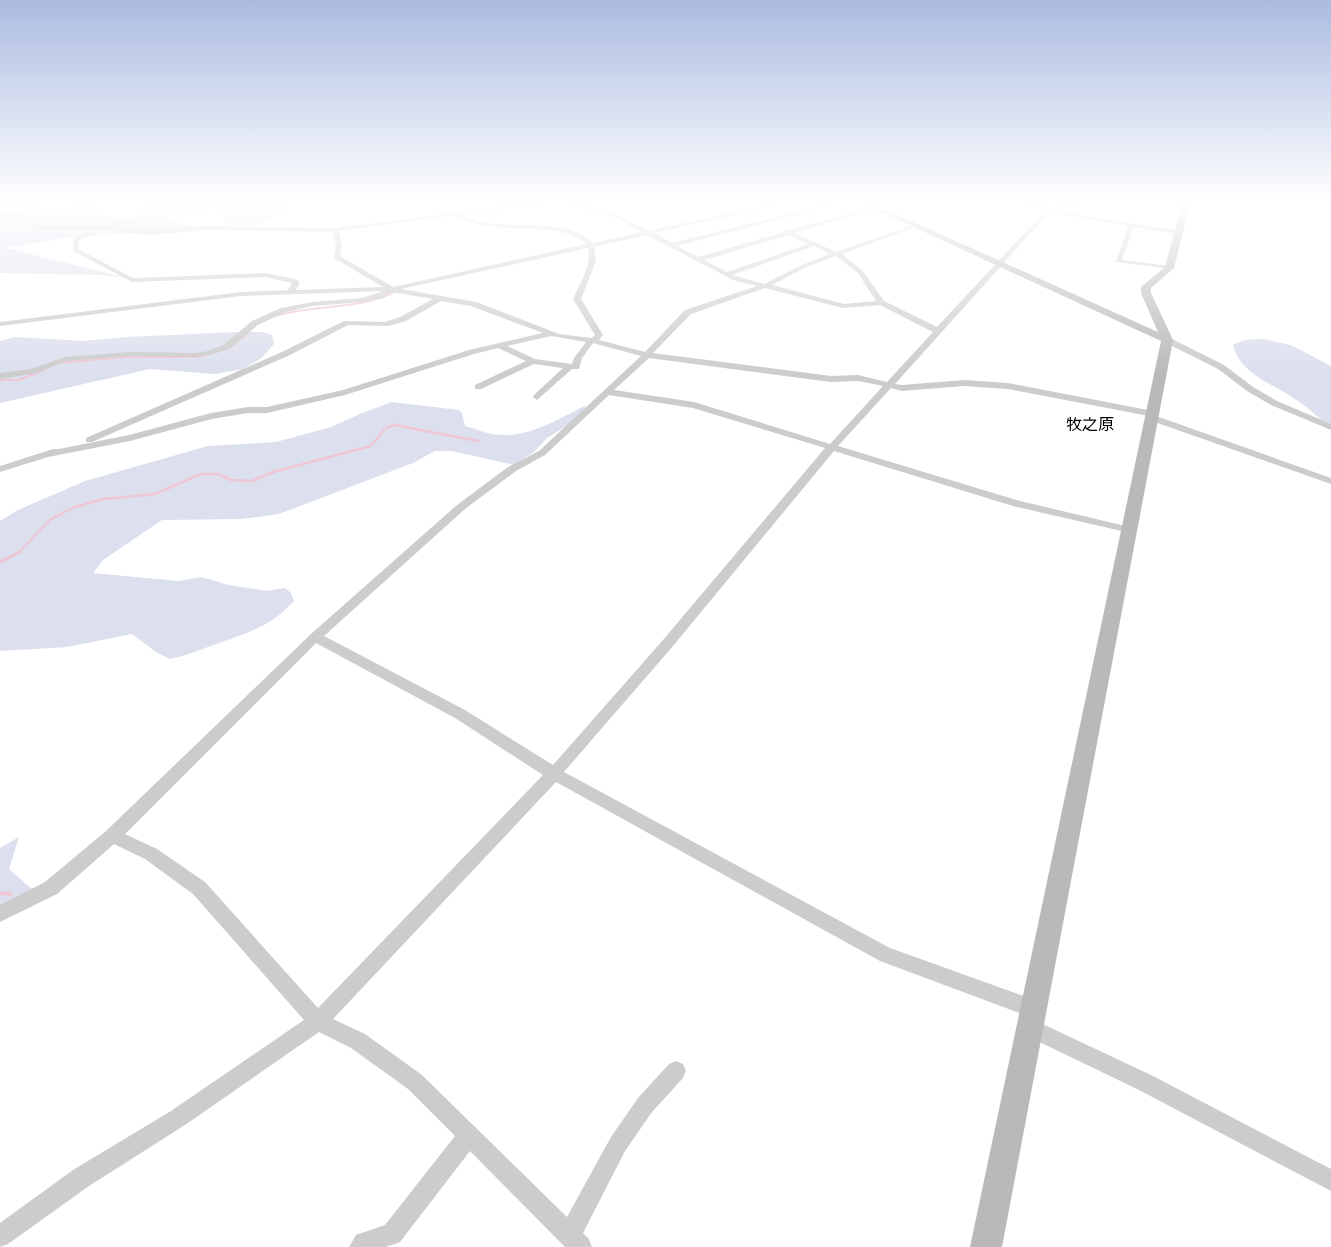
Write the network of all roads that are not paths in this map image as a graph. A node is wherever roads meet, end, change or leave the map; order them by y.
1 (94, 259) edge
2 (340, 259) edge
3 (530, 259) edge
4 (592, 259) edge
5 (699, 259) edge
6 (770, 259) edge
7 (823, 259) edge
8 (844, 259) edge
9 (990, 259) edge
10 (1004, 259) edge
11 (1119, 259) edge
12 (1171, 259) edge
13 (1000, 264) junction
14 (1169, 268) junction
15 (727, 274) junction
16 (765, 286) junction
17 (392, 289) junction
18 (291, 292) junction
19 (440, 298) junction
20 (881, 303) junction
21 (0, 324) edge
22 (938, 331) junction
23 (550, 334) junction
24 (1167, 340) junction
25 (593, 341) junction
26 (499, 346) junction
27 (647, 355) junction
28 (533, 361) junction
29 (570, 366) junction
30 (0, 376) edge
31 (889, 384) junction
32 (478, 387) dead end
33 (607, 392) junction
34 (537, 398) dead end
35 (1152, 416) junction
36 (1331, 427) edge
37 (831, 448) junction
38 (49, 454) junction
39 (0, 469) edge
40 (1331, 481) edge
41 (1130, 530) junction
42 (315, 636) junction
43 (554, 774) junction
44 (112, 836) junction
45 (0, 914) edge
46 (1031, 1018) junction
47 (318, 1022) junction
48 (676, 1071) dead end
49 (469, 1135) junction
50 (1331, 1180) edge
51 (0, 1236) edge
52 (576, 1241) edge
53 (360, 1247) edge
54 (986, 1247) edge

1 - 18 street
2 - 17 street
3 - 17 street
4 - 25 street
5 - 15 street
6 - 15 street
7 - 16 street
8 - 20 street
9 - 13 street
10 - 13 street
11 - 14 street
12 - 14 street
13 - 22 street
13 - 24 street
14 - 24 street
15 - 16 street
16 - 20 street
16 - 27 street
17 - 18 street
17 - 19 street
17 - 30 street
18 - 21 street
19 - 23 street
19 - 38 street
20 - 22 street
22 - 31 street
23 - 25 street
23 - 26 street
24 - 35 street
24 - 36 street
25 - 27 street
25 - 29 street
26 - 28 street
26 - 38 street
27 - 31 street
27 - 33 street
28 - 29 street
28 - 32 street
29 - 34 street
31 - 35 street
31 - 37 street
33 - 37 street
33 - 42 street
35 - 40 street
35 - 41 street
37 - 41 street
37 - 43 street
38 - 39 street
41 - 46 street
42 - 43 street
42 - 44 street
43 - 46 street
43 - 47 street
44 - 45 street
44 - 47 street
46 - 50 street
46 - 54 street
47 - 49 street
47 - 51 street
48 - 52 street
49 - 52 street
49 - 53 street

